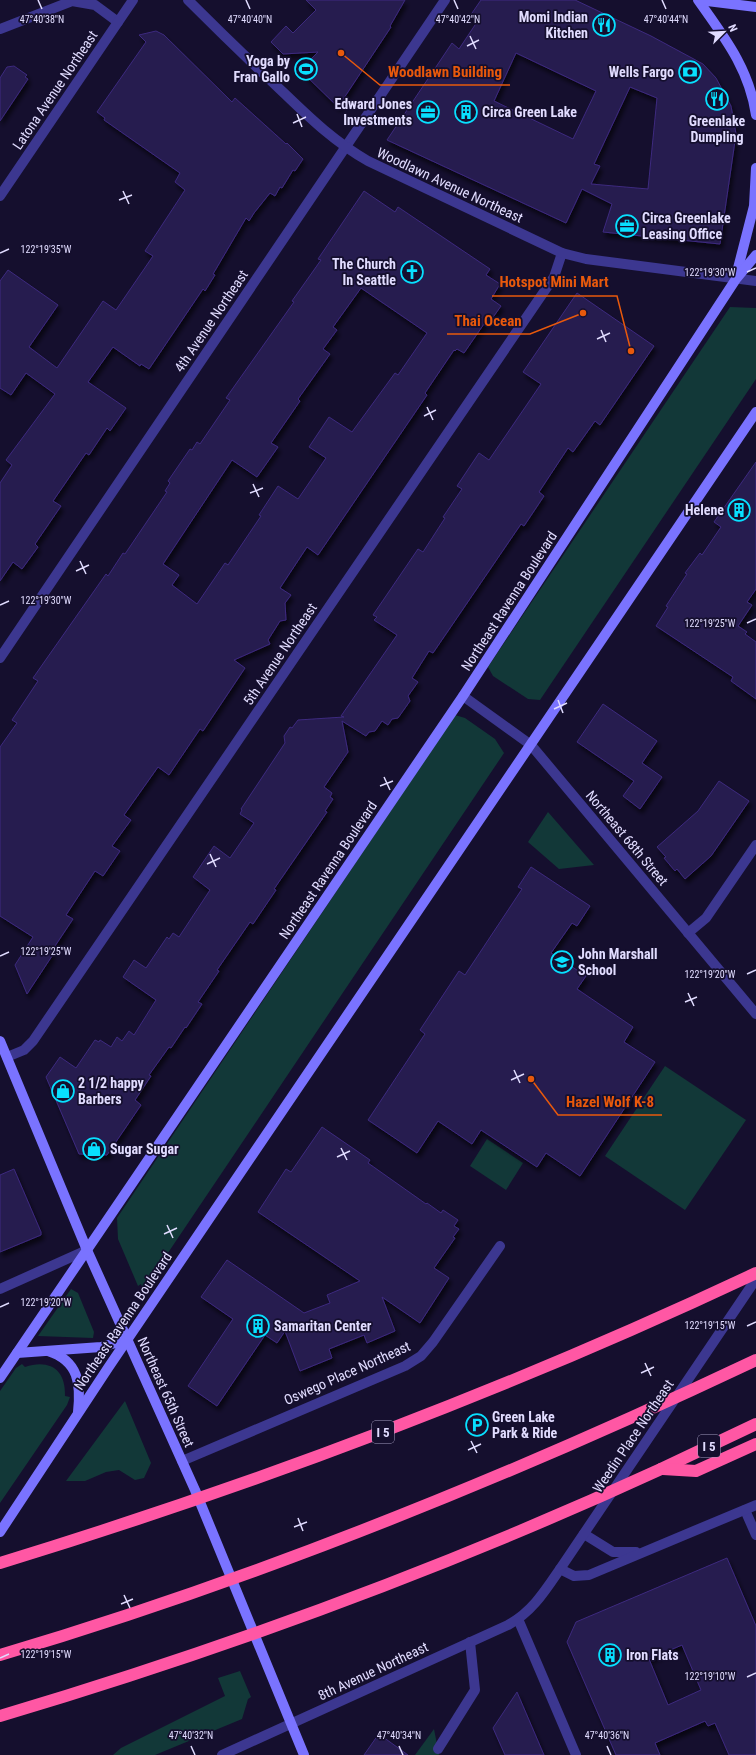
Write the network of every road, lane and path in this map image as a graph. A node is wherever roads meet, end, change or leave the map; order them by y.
1 (133, 0) edge
2 (188, 0) edge
3 (444, 0) edge
4 (698, 0) edge
5 (756, 7) edge
6 (118, 22) junction
7 (0, 29) edge
8 (756, 115) edge
9 (345, 148) junction
10 (756, 168) edge
11 (0, 196) edge
12 (562, 253) junction
13 (756, 255) edge
14 (736, 278) junction
15 (756, 280) edge
16 (756, 412) edge
17 (0, 658) edge
18 (463, 696) junction
19 (531, 745) junction
20 (756, 845) edge
21 (688, 933) junction
22 (756, 1014) edge
23 (0, 1041) edge
24 (7, 1057) junction
25 (500, 1246) dead end
26 (87, 1250) junction
27 (756, 1273) edge
28 (756, 1279) edge
29 (0, 1289) edge
30 (127, 1340) junction
31 (44, 1350) junction
32 (18, 1353) junction
33 (756, 1360) edge
34 (0, 1378) edge
35 (77, 1414) junction
36 (756, 1424) edge
37 (756, 1444) edge
38 (182, 1461) junction
39 (661, 1469) junction
40 (756, 1505) edge
41 (745, 1510) junction
42 (0, 1532) edge
43 (584, 1534) junction
44 (756, 1535) edge
45 (642, 1552) junction
46 (0, 1563) edge
47 (560, 1569) junction
48 (532, 1607) joint
49 (518, 1619) junction
50 (470, 1642) junction
51 (0, 1655) edge
52 (0, 1716) edge
53 (291, 1724) junction
54 (438, 1749) dead end
55 (222, 1755) edge
56 (304, 1755) edge
57 (576, 1755) edge

1 - 6 street, Latona Avenue Northeast
2 - 9 street, Woodlawn Avenue Northeast
3 - 9 street, 4th Avenue Northeast
4 - 5 main road
4 - 8 main road
6 - 7 street
6 - 11 street, Latona Avenue Northeast
9 - 12 street, Woodlawn Avenue Northeast
9 - 17 street, 4th Avenue Northeast
10 - 14 main road
12 - 14 street, Woodlawn Avenue Northeast
12 - 24 street, 5th Avenue Northeast
13 - 14 main road, Northeast Ravenna Boulevard
14 - 15 street, Woodlawn Avenue Northeast
14 - 18 main road, Northeast Ravenna Boulevard
16 - 19 main road, Northeast Ravenna Boulevard
18 - 19 street, Northeast 68th Street
18 - 26 main road, Northeast Ravenna Boulevard
19 - 21 street, Northeast 68th Street
19 - 30 main road, Northeast Ravenna Boulevard
20 - 21 street
21 - 22 street, Northeast 68th Street
23 - 24 main road, Northeast 65th Street
24 - 26 main road, Northeast 65th Street
25 - 38 street, Oswego Place Northeast
26 - 29 street
26 - 30 main road, Northeast 65th Street
26 - 32 main road, Northeast Ravenna Boulevard
27 - 46 highway, I 5, bridge
28 - 43 street, Weedin Place Northeast
30 - 31 main road
30 - 35 main road, Northeast Ravenna Boulevard
30 - 38 main road, Northeast 65th Street
31 - 32 main road
31 - 35 main road
32 - 34 main road, Northeast Ravenna Boulevard
33 - 51 highway, bridge
35 - 42 main road, Northeast Ravenna Boulevard
36 - 39 highway, I 5
37 - 39 highway
38 - 53 main road, Northeast 65th Street
39 - 52 highway, I 5, bridge
40 - 41 street
41 - 44 street
41 - 45 street
43 - 45 street
43 - 47 street, Weedin Place Northeast
45 - 47 street
47 - 48 street, Weedin Place Northeast
48 - 49 street, 8th Avenue Northeast
49 - 50 street, 8th Avenue Northeast
49 - 57 street
50 - 53 street, 8th Avenue Northeast
50 - 54 street
53 - 55 street, 8th Avenue Northeast
53 - 56 main road, Northeast 65th Street

